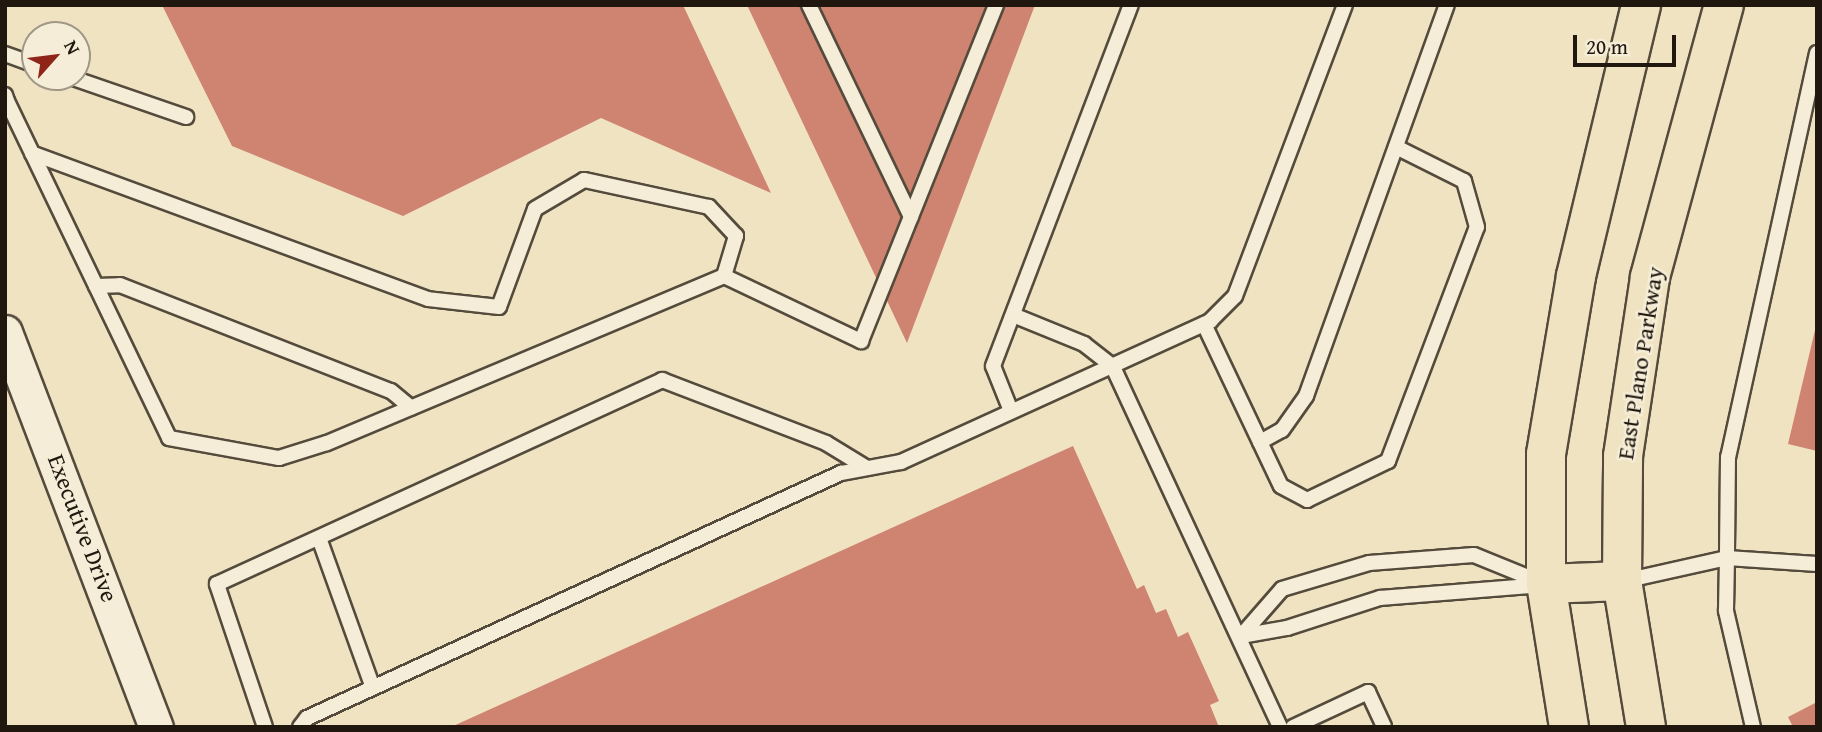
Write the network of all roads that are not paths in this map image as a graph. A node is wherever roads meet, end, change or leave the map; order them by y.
1 (809, 5) edge
2 (996, 5) edge
3 (1131, 5) edge
4 (1345, 5) edge
5 (1447, 5) edge
6 (1641, 5) edge
7 (1724, 5) edge
8 (1817, 52) edge
9 (91, 84) edge
10 (5, 95) edge
11 (186, 117) dead end
12 (1396, 147) junction
13 (32, 153) junction
14 (911, 217) junction
15 (724, 276) junction
16 (96, 286) junction
17 (1013, 315) junction
18 (1204, 324) junction
19 (5, 332) edge
20 (1113, 367) junction
21 (411, 408) junction
22 (1011, 411) junction
23 (1260, 442) junction
24 (867, 468) junction
25 (319, 538) junction
26 (1727, 558) junction
27 (1817, 564) edge
28 (1622, 581) junction
29 (1546, 584) junction
30 (1241, 636) junction
31 (373, 688) junction
32 (156, 727) edge
33 (265, 727) edge
34 (300, 727) edge
35 (1280, 727) edge
36 (1293, 727) edge
37 (1384, 727) edge
38 (1569, 727) edge
39 (1646, 727) edge
40 (1753, 727) edge

1 - 14 lane
2 - 14 lane
3 - 17 lane
4 - 18 lane
5 - 12 lane
6 - 29 main road
7 - 28 main road, East Plano Parkway
8 - 26 lane
9 - 11 lane
10 - 13 lane
12 - 23 lane
12 - 23 lane
13 - 15 lane
13 - 16 lane
14 - 15 lane
15 - 21 lane
16 - 21 lane
16 - 21 lane
17 - 20 lane
17 - 22 lane
18 - 20 lane
18 - 23 lane
19 - 32 street, Executive Drive
20 - 22 lane
20 - 30 lane
22 - 24 lane
24 - 25 lane
24 - 31 lane
25 - 31 lane
25 - 33 lane
26 - 27 lane
26 - 28 lane
26 - 40 lane
28 - 29 main road
28 - 39 main road, East Plano Parkway
29 - 30 lane
29 - 30 lane
29 - 38 main road
30 - 35 lane
31 - 34 lane
36 - 37 lane

